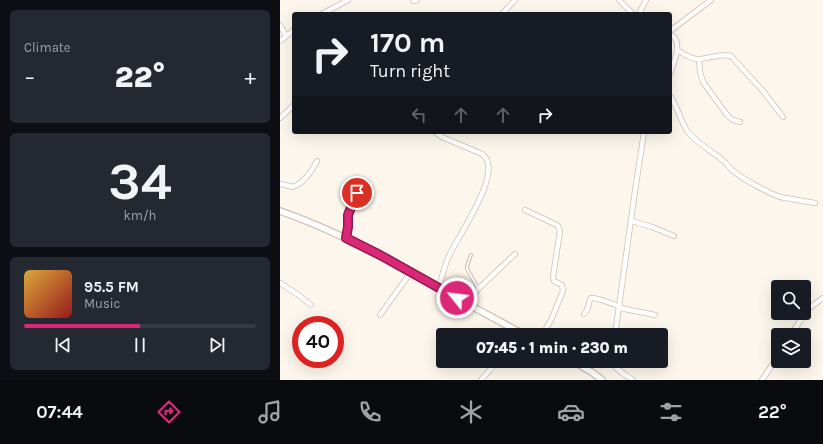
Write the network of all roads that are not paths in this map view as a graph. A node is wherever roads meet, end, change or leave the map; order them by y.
1 (348, 0) edge
2 (515, 0) edge
3 (619, 0) edge
4 (646, 0) edge
5 (711, 0) edge
6 (326, 12) edge
7 (504, 12) edge
8 (631, 12) edge
9 (640, 12) edge
10 (280, 25) edge
11 (672, 29) edge
12 (292, 32) edge
13 (286, 36) junction
14 (672, 36) edge
15 (280, 41) edge
16 (677, 50) junction
17 (699, 59) junction
18 (672, 67) edge
19 (672, 99) edge
20 (292, 107) edge
21 (783, 117) dead end
22 (280, 118) edge
23 (740, 122) dead end
24 (438, 134) edge
25 (644, 134) edge
26 (317, 161) dead end
27 (280, 184) edge
28 (357, 193) dead end
29 (815, 203) dead end
30 (525, 210) dead end
31 (280, 211) edge
32 (632, 222) junction
33 (674, 236) dead end
34 (346, 238) junction
35 (514, 254) dead end
36 (471, 256) dead end
37 (411, 272) junction
38 (280, 283) edge
39 (439, 288) junction
40 (478, 289) junction
41 (823, 298) edge
42 (467, 304) junction
43 (311, 305) dead end
44 (620, 307) junction
45 (584, 314) dead end
46 (380, 315) dead end
47 (655, 315) dead end
48 (512, 328) edge
49 (547, 328) edge
50 (616, 328) edge
51 (796, 328) edge
52 (771, 366) edge
53 (492, 368) edge
54 (585, 368) edge
55 (616, 368) edge
56 (481, 380) edge
57 (602, 380) edge
58 (633, 380) edge
59 (762, 380) edge

1 - 6 street
2 - 7 street
3 - 8 street
4 - 9 street
5 - 11 street
10 - 13 street
12 - 13 street
13 - 15 street
14 - 16 street
16 - 17 street
16 - 18 street
17 - 21 street
17 - 23 street
19 - 29 street
20 - 22 street
24 - 39 street
25 - 32 street
26 - 27 street
28 - 34 street
30 - 49 street
31 - 34 street
32 - 33 street
32 - 44 street
34 - 37 street
35 - 40 street
36 - 40 lane
37 - 39 street
37 - 46 street
38 - 43 street
39 - 42 street
40 - 42 street
41 - 51 street
42 - 48 street
44 - 45 street
44 - 47 street
44 - 50 street
52 - 59 street
53 - 56 street
54 - 57 street
55 - 58 street

